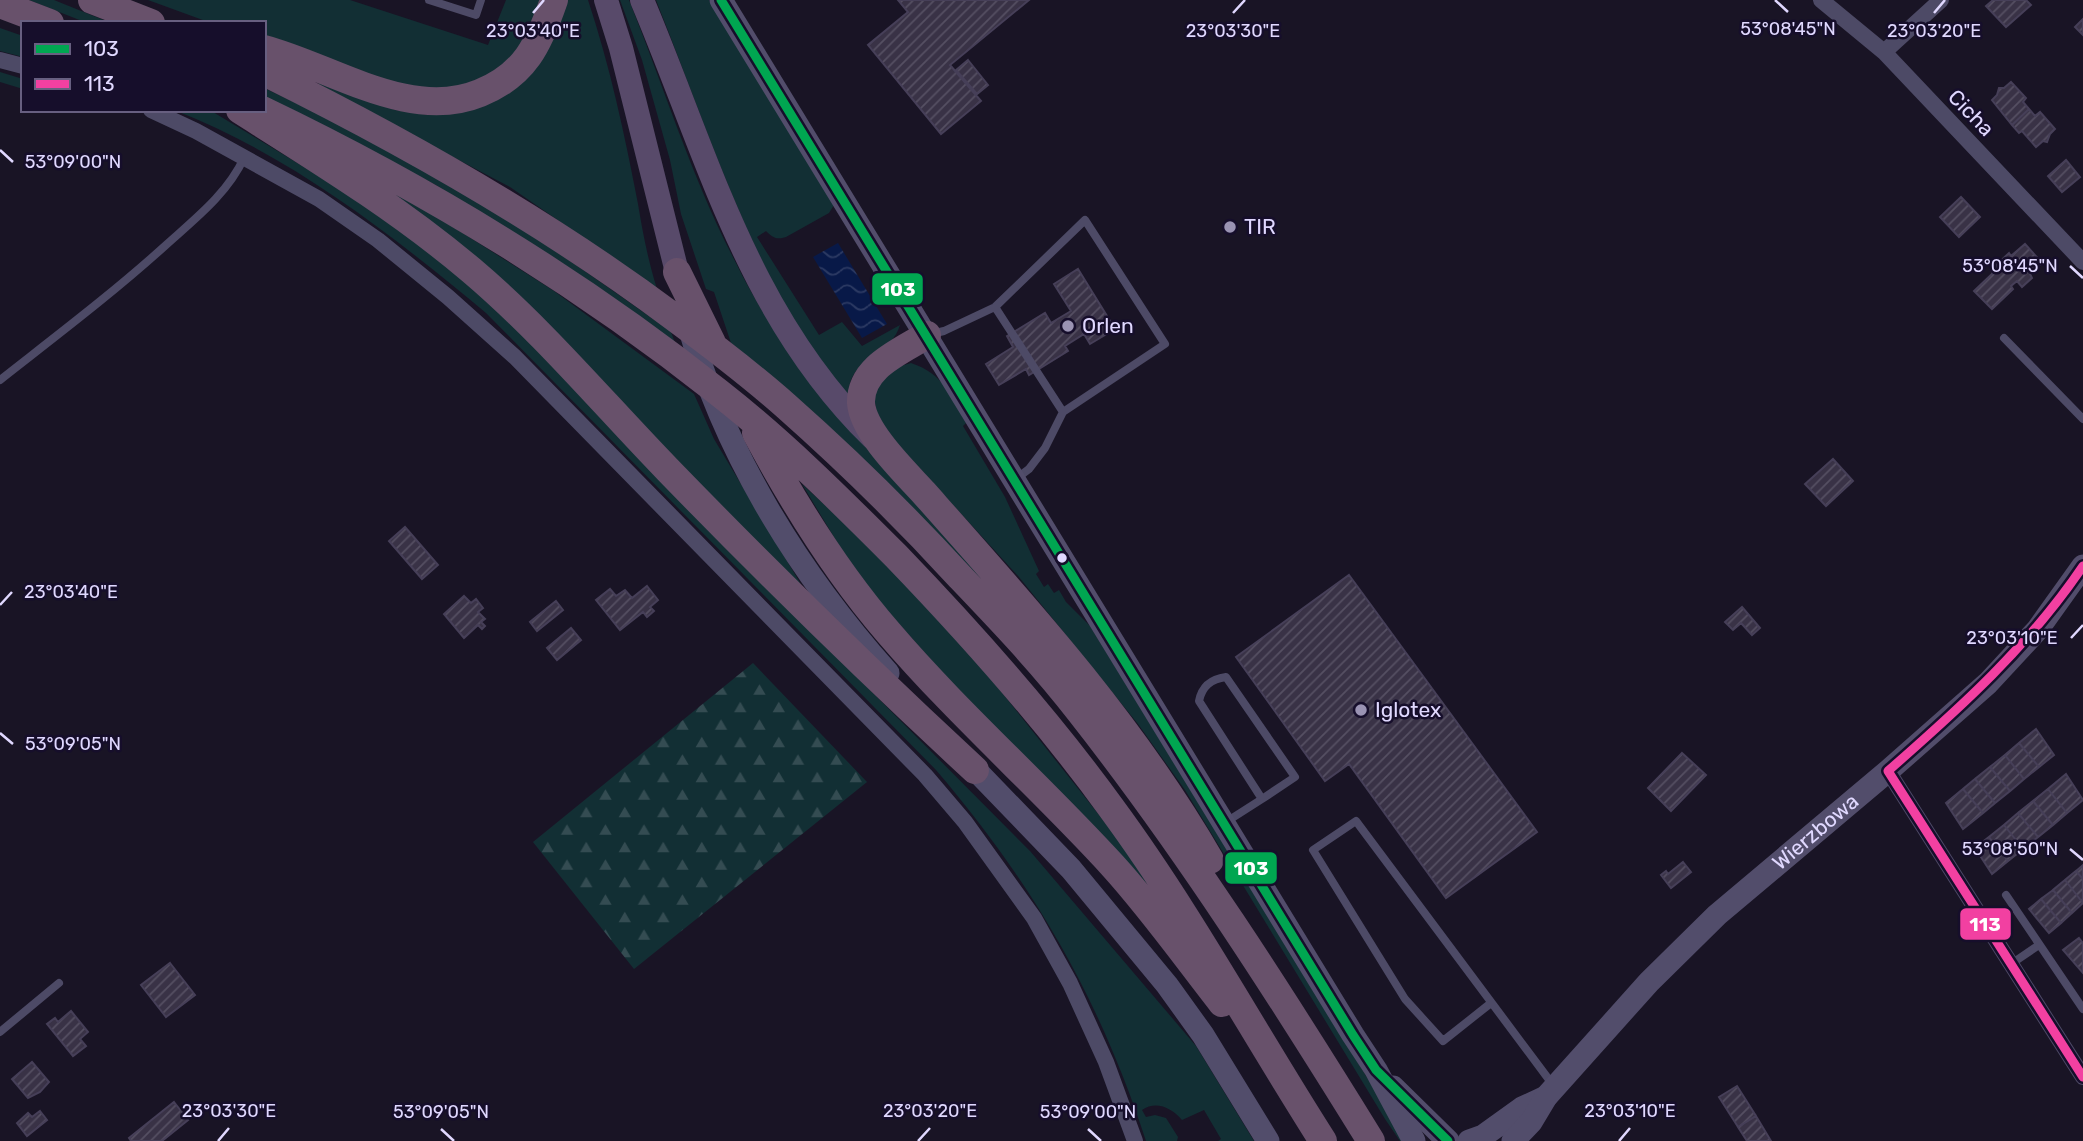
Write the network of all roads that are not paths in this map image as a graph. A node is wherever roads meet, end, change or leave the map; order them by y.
1 (92, 0) edge
2 (429, 0) edge
3 (481, 0) edge
4 (554, 0) edge
5 (606, 0) edge
6 (642, 0) edge
7 (721, 0) edge
8 (1821, 0) edge
9 (1941, 0) edge
10 (448, 3) edge
11 (0, 4) edge
12 (45, 21) edge
13 (150, 21) edge
14 (266, 50) edge
15 (1884, 52) junction
16 (0, 60) edge
17 (21, 65) edge
18 (266, 73) edge
19 (155, 112) edge
20 (243, 112) edge
21 (266, 112) edge
22 (245, 157) junction
23 (2083, 262) edge
24 (677, 272) junction
25 (995, 307) junction
26 (927, 335) junction
27 (2004, 338) dead end
28 (0, 380) edge
29 (1063, 412) junction
30 (2083, 419) edge
31 (889, 454) junction
32 (1015, 480) junction
33 (2083, 566) edge
34 (975, 771) junction
35 (1888, 771) junction
36 (1262, 799) junction
37 (1223, 823) junction
38 (2006, 895) dead end
39 (2039, 945) junction
40 (2011, 964) junction
41 (58, 983) dead end
42 (1276, 987) junction
43 (1491, 1003) junction
44 (2083, 1009) edge
45 (0, 1032) edge
46 (1376, 1069) junction
47 (2083, 1077) edge
48 (1551, 1092) junction
49 (1300, 1106) junction
50 (1135, 1141) edge
51 (1268, 1141) edge
52 (1323, 1141) edge
53 (1371, 1141) edge
54 (1414, 1141) edge
55 (1449, 1141) edge
56 (1467, 1141) edge
57 (1513, 1141) edge

1 - 13 highway
2 - 10 lane
3 - 10 lane
4 - 14 highway
5 - 24 main road
6 - 31 main road
7 - 26 street
8 - 15 street, Cicha
9 - 15 street
11 - 12 highway
15 - 23 street, Cicha
16 - 17 street
18 - 42 highway
19 - 22 street
20 - 34 highway
21 - 49 highway
22 - 28 lane
22 - 50 street
24 - 34 street
24 - 49 highway
25 - 26 lane
25 - 29 lane
25 - 29 lane
26 - 31 highway
26 - 32 street
27 - 30 lane
29 - 32 lane
31 - 42 highway
32 - 37 street
33 - 35 street, Wierzbowa
34 - 51 street
35 - 40 street
35 - 48 street, Wierzbowa
36 - 36 lane
36 - 37 lane
37 - 46 street
38 - 39 lane
39 - 40 lane
39 - 44 lane
40 - 47 street
41 - 45 lane
42 - 53 highway
43 - 43 lane
43 - 48 lane
46 - 54 street
46 - 55 street
48 - 56 street, Wierzbowa
48 - 57 street, Wierzbowa
49 - 52 highway
55 - 56 street

